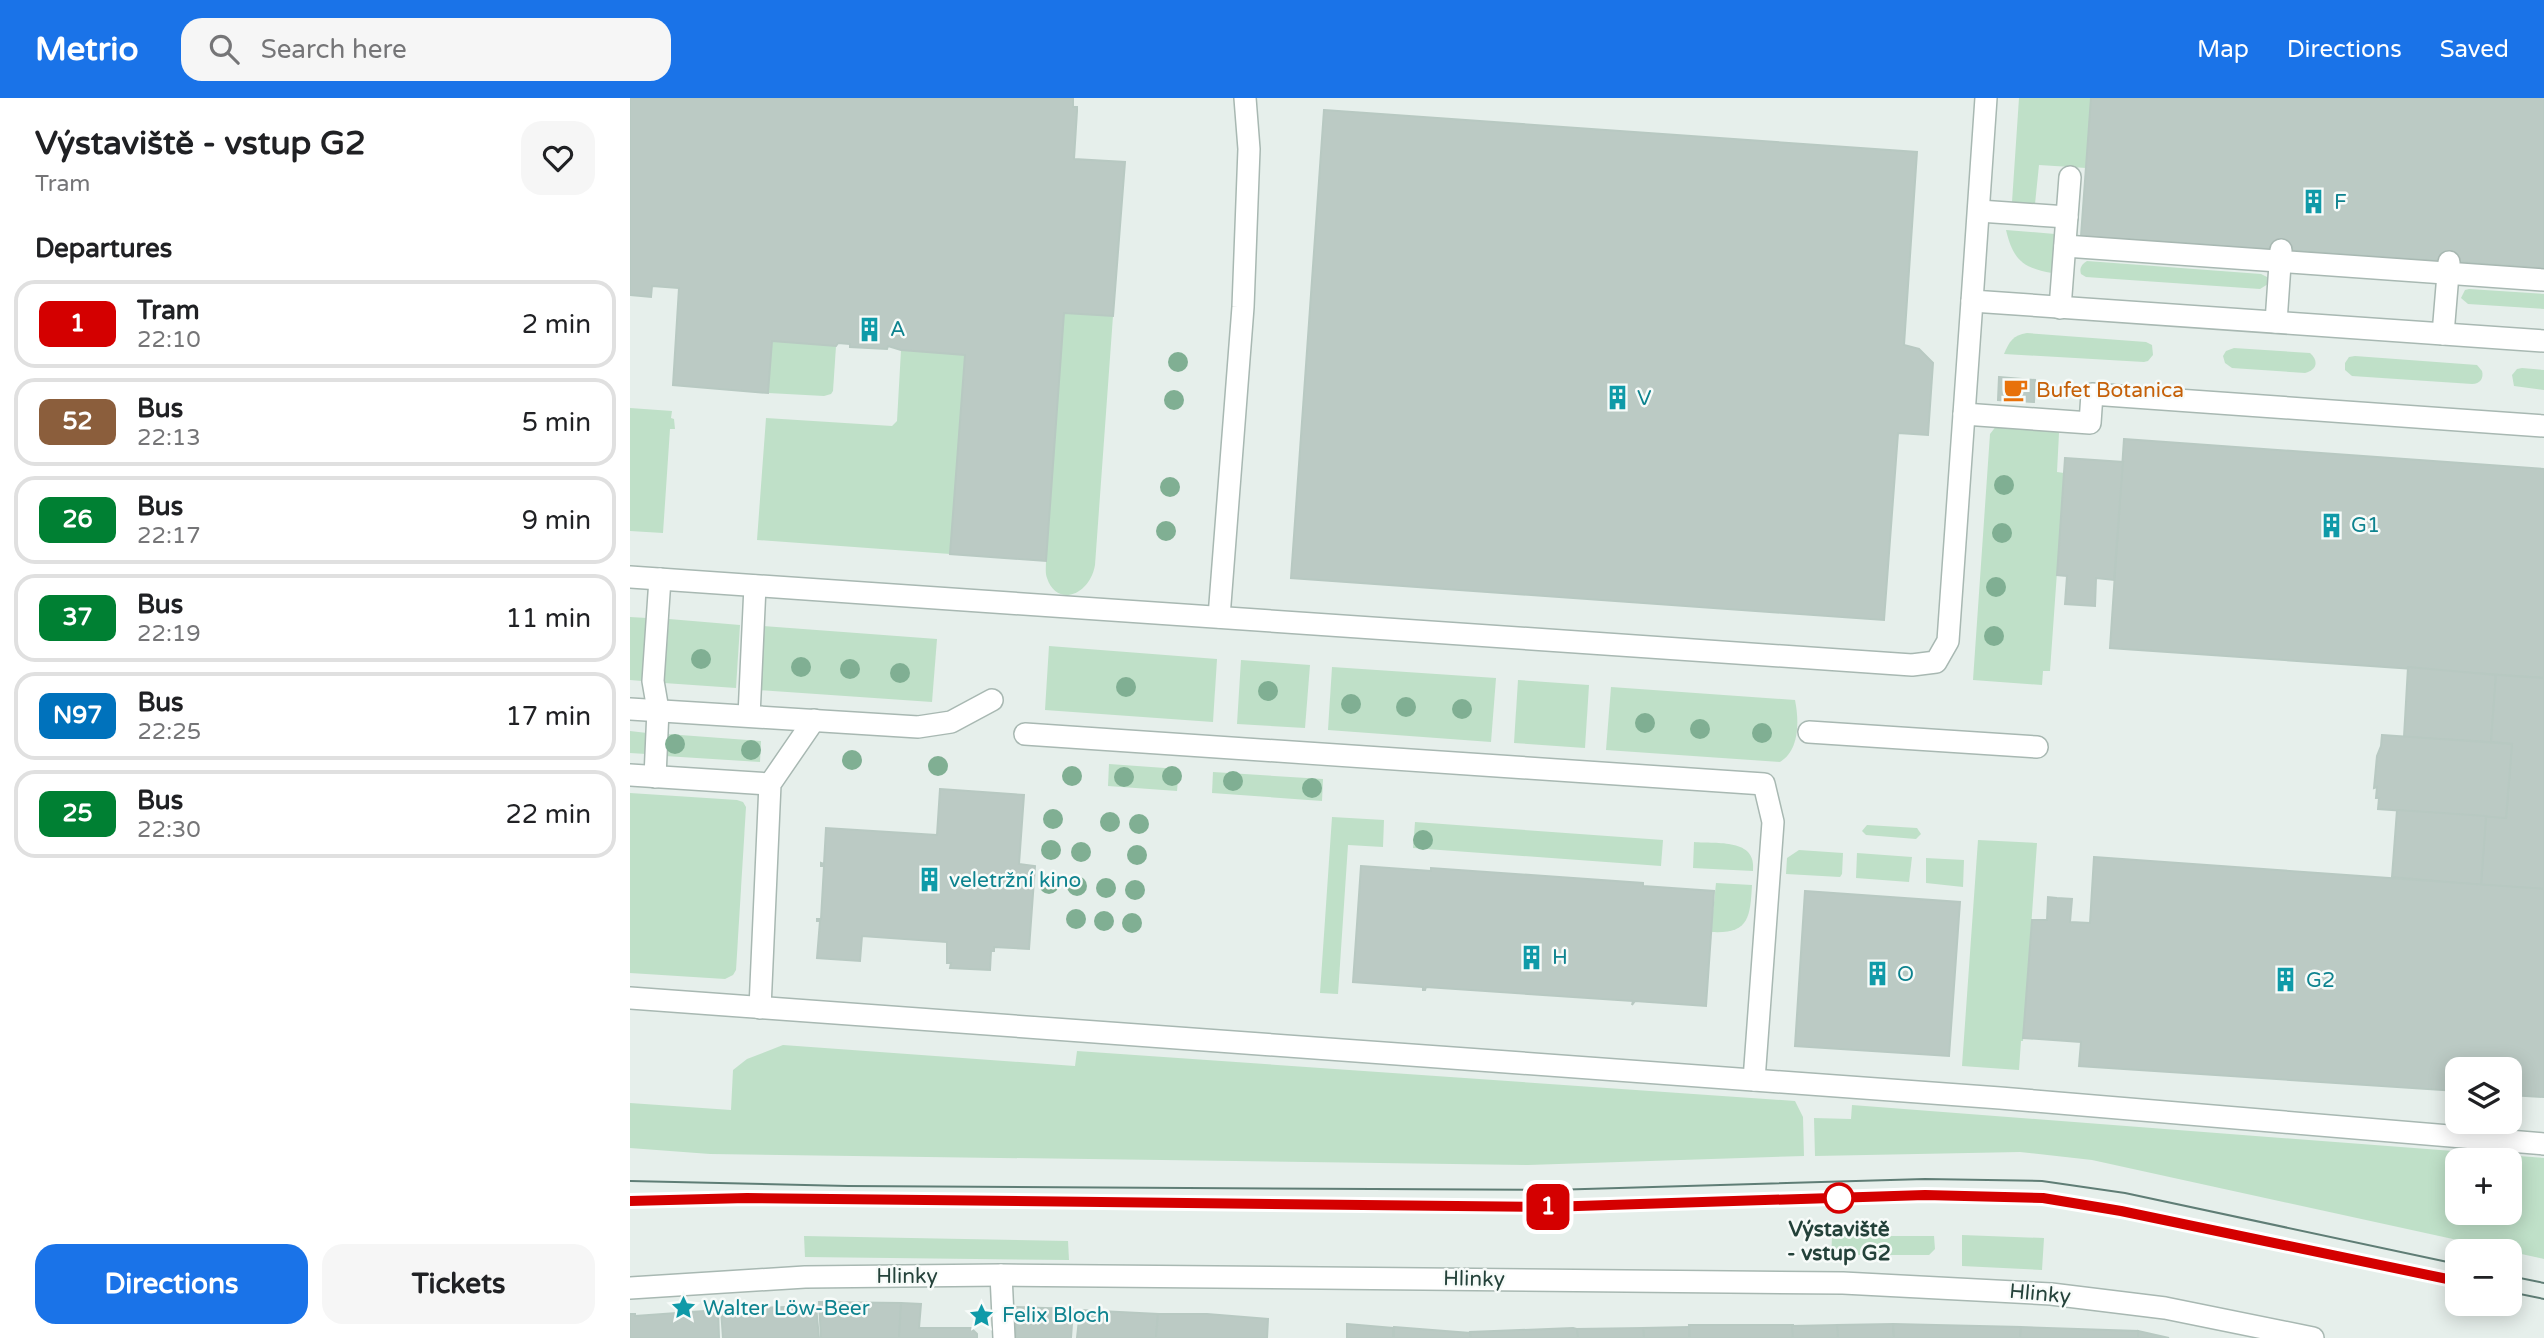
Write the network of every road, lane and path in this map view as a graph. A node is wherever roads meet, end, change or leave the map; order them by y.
1 (1245, 98) edge
2 (1986, 98) edge
3 (2070, 177) dead end
4 (1979, 211) junction
5 (2067, 217) junction
6 (2065, 246) junction
7 (2281, 255) junction
8 (2449, 267) junction
9 (2544, 280) edge
10 (1972, 301) junction
11 (2060, 308) junction
12 (2276, 323) junction
13 (2443, 334) junction
14 (2544, 341) edge
15 (1964, 414) junction
16 (2544, 426) edge
17 (630, 577) edge
18 (660, 579) junction
19 (755, 586) junction
20 (1219, 617) junction
21 (992, 700) dead end
22 (630, 709) edge
23 (658, 710) junction
24 (749, 716) junction
25 (814, 720) junction
26 (1810, 732) dead end
27 (1025, 734) dead end
28 (2037, 747) dead end
29 (630, 775) edge
30 (655, 777) junction
31 (770, 784) junction
32 (630, 998) edge
33 (760, 1008) junction
34 (1754, 1080) junction
35 (2544, 1144) edge
36 (1002, 1275) junction
37 (630, 1288) edge
38 (1004, 1338) edge
39 (2313, 1338) edge

1 - 20 street
2 - 4 street
3 - 5 street
4 - 5 street
4 - 10 street
5 - 6 street
6 - 7 street
6 - 11 street
7 - 8 street
7 - 12 street
8 - 9 street
8 - 13 street
10 - 11 street
10 - 15 street
11 - 12 street
12 - 13 street
13 - 14 street
15 - 16 street
15 - 20 street
17 - 18 street
18 - 19 street
18 - 23 street
19 - 20 street
19 - 24 street
21 - 25 street
22 - 23 street
23 - 24 street
23 - 30 street
24 - 25 street
25 - 31 street
26 - 28 street
27 - 34 street
29 - 30 street
30 - 31 street
31 - 33 street
32 - 33 street
33 - 34 street
34 - 35 street
36 - 37 street, Hlinky
36 - 38 street
36 - 39 street, Hlinky

